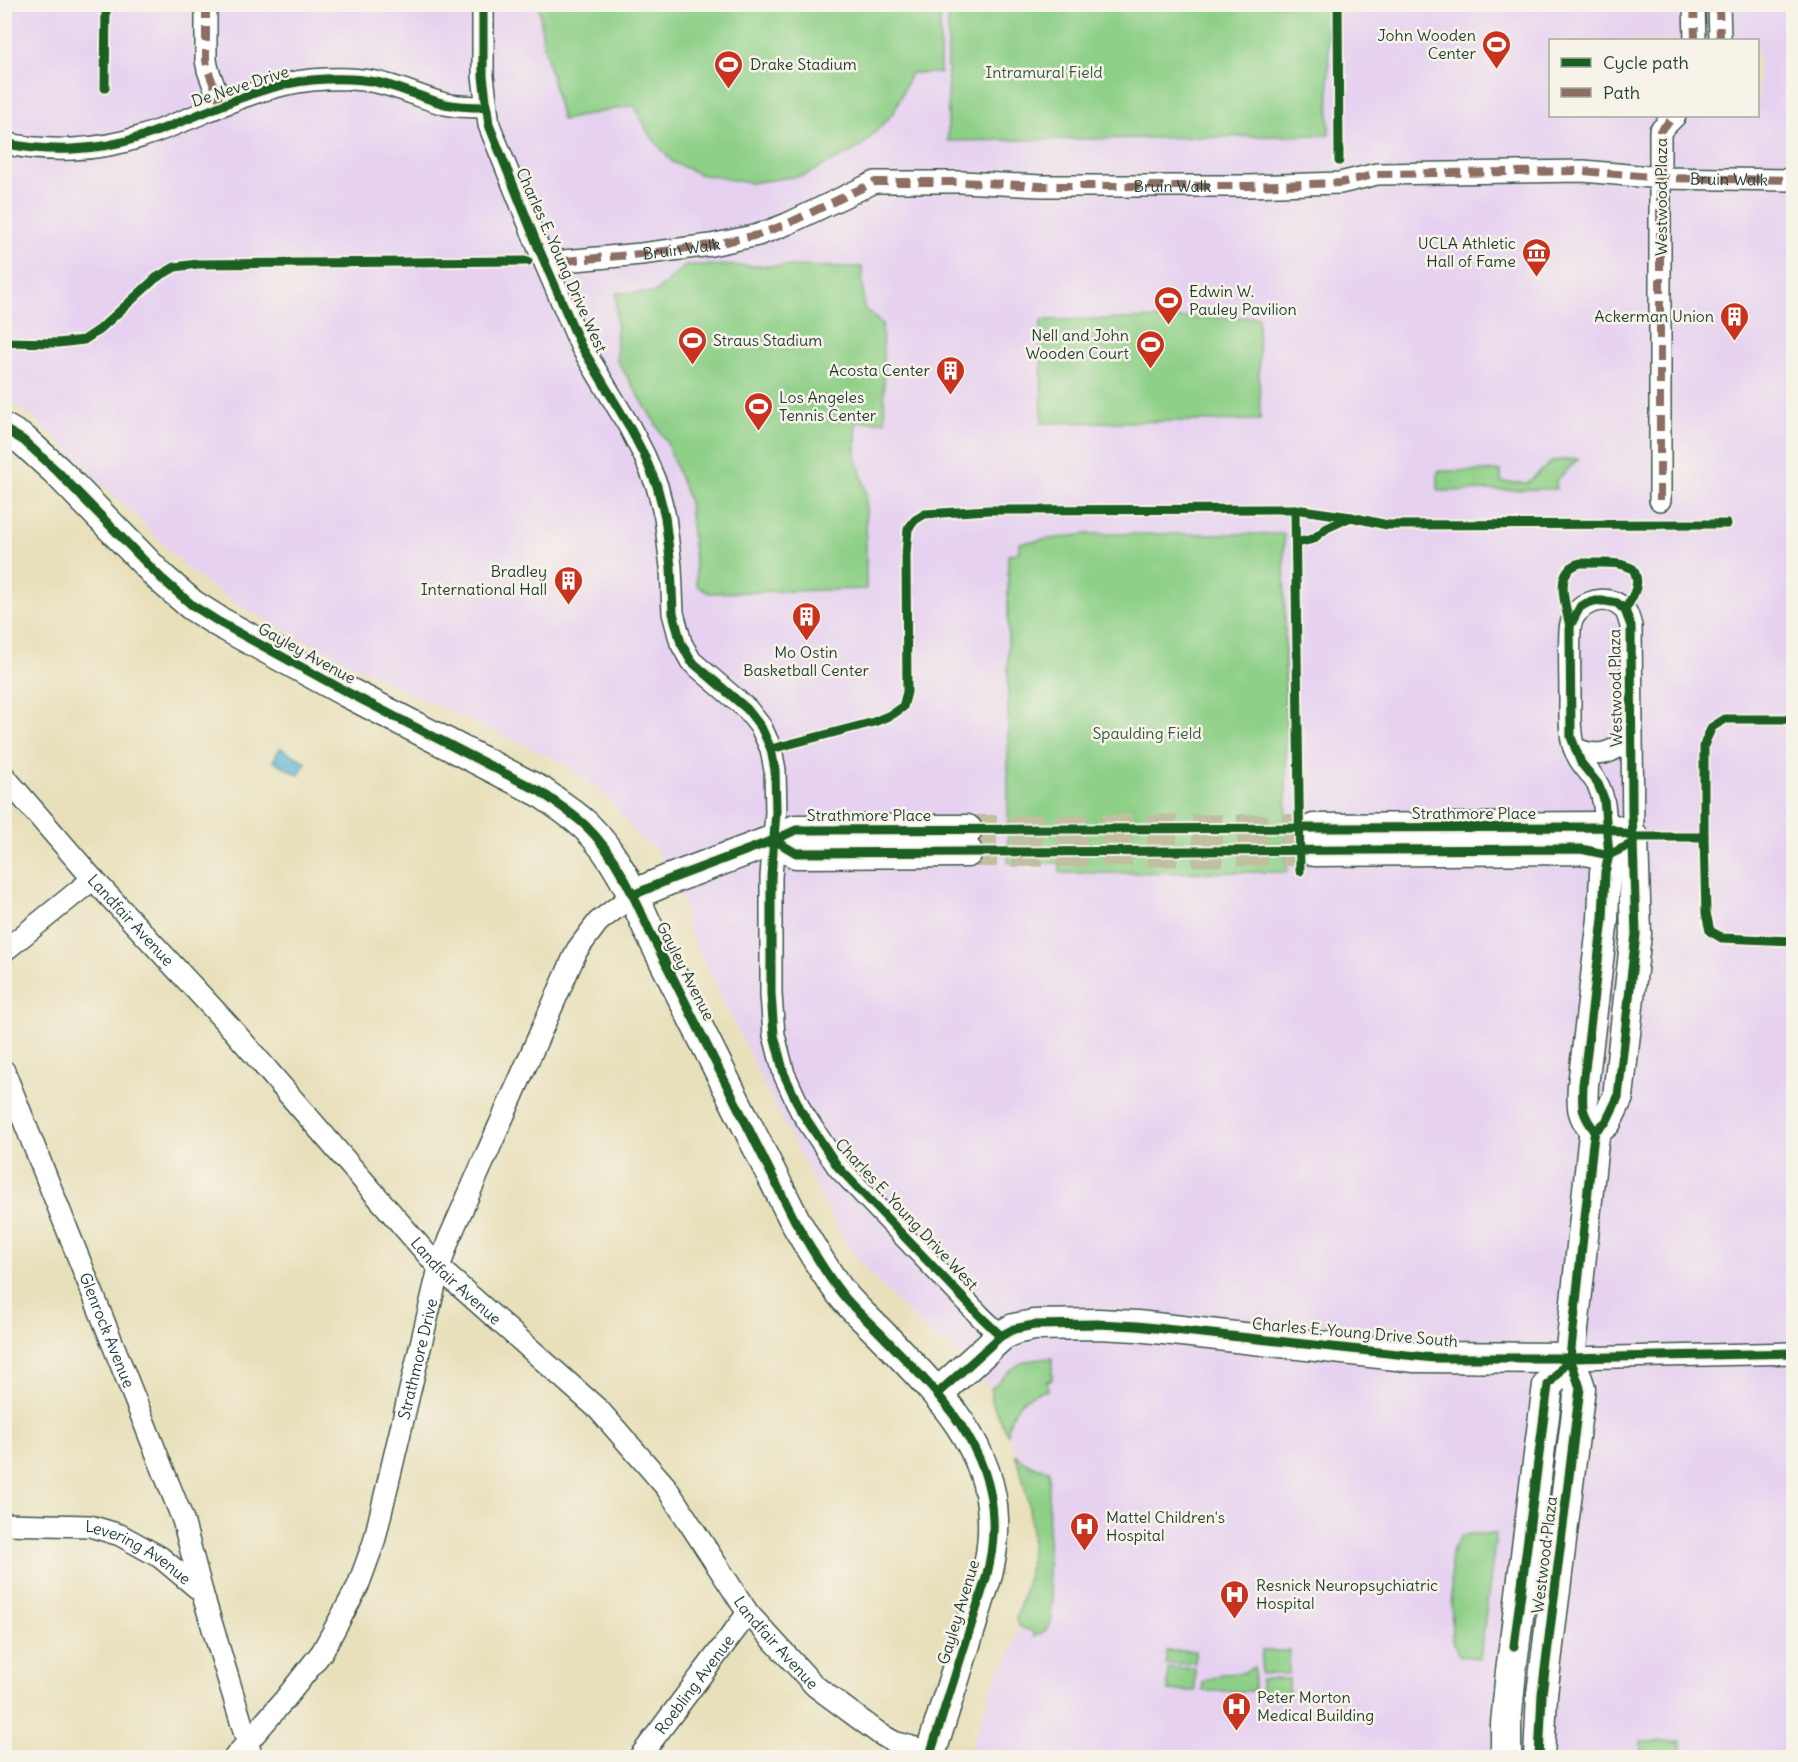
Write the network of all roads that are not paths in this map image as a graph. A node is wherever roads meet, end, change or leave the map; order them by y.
1 (206, 4) edge
2 (483, 4) edge
3 (1694, 4) edge
4 (1719, 4) edge
5 (1695, 39) edge
6 (1719, 39) edge
7 (221, 105) junction
8 (486, 107) junction
9 (1674, 117) edge
10 (4, 143) edge
11 (1660, 178) junction
12 (1794, 180) edge
13 (564, 261) dead end
14 (4, 429) edge
15 (1660, 500) dead end
16 (1631, 737) junction
17 (1574, 748) junction
18 (4, 776) edge
19 (774, 840) junction
20 (1315, 840) tunnel mouth
21 (1620, 840) junction
22 (967, 841) tunnel mouth
23 (93, 879) junction
24 (633, 895) junction
25 (4, 951) edge
26 (4, 1071) edge
27 (439, 1268) junction
28 (1001, 1336) junction
29 (1794, 1353) edge
30 (1570, 1358) junction
31 (938, 1393) junction
32 (4, 1524) edge
33 (202, 1592) junction
34 (748, 1613) junction
35 (244, 1752) edge
36 (929, 1755) edge
37 (639, 1758) edge
38 (1506, 1758) edge
39 (1539, 1758) edge

1 - 7 street
2 - 8 street, Charles E. Young Drive West
3 - 5 street
4 - 6 street
7 - 8 street, De Neve Drive
7 - 10 street, De Neve Drive
8 - 19 street, Charles E. Young Drive West
9 - 11 street, Westwood Plaza
11 - 12 street, Bruin Walk
11 - 13 street, Bruin Walk
11 - 15 street, Westwood Plaza
14 - 24 street, Gayley Avenue
16 - 17 street, Westwood Plaza
16 - 17 street, Westwood Plaza
16 - 21 street, Westwood Plaza
17 - 21 street, Westwood Plaza
18 - 23 street, Landfair Avenue
19 - 22 street
19 - 24 street
19 - 28 street, Charles E. Young Drive West
20 - 21 street, Strathmore Place
21 - 30 street, Westwood Plaza
23 - 25 street
23 - 27 street, Landfair Avenue
24 - 27 street, Strathmore Drive
24 - 31 street, Gayley Avenue
26 - 33 street, Glenrock Avenue
27 - 34 street, Landfair Avenue
27 - 35 street, Strathmore Drive
28 - 30 street, Charles E. Young Drive South
28 - 31 street, Charles E. Young Drive South
29 - 30 street, Charles E. Young Drive South
30 - 38 street, Westwood Plaza
30 - 39 street, Westwood Plaza
31 - 36 street, Gayley Avenue
32 - 33 street, Levering Avenue
33 - 35 street, Levering Avenue
34 - 36 street, Landfair Avenue
34 - 37 street, Roebling Avenue

